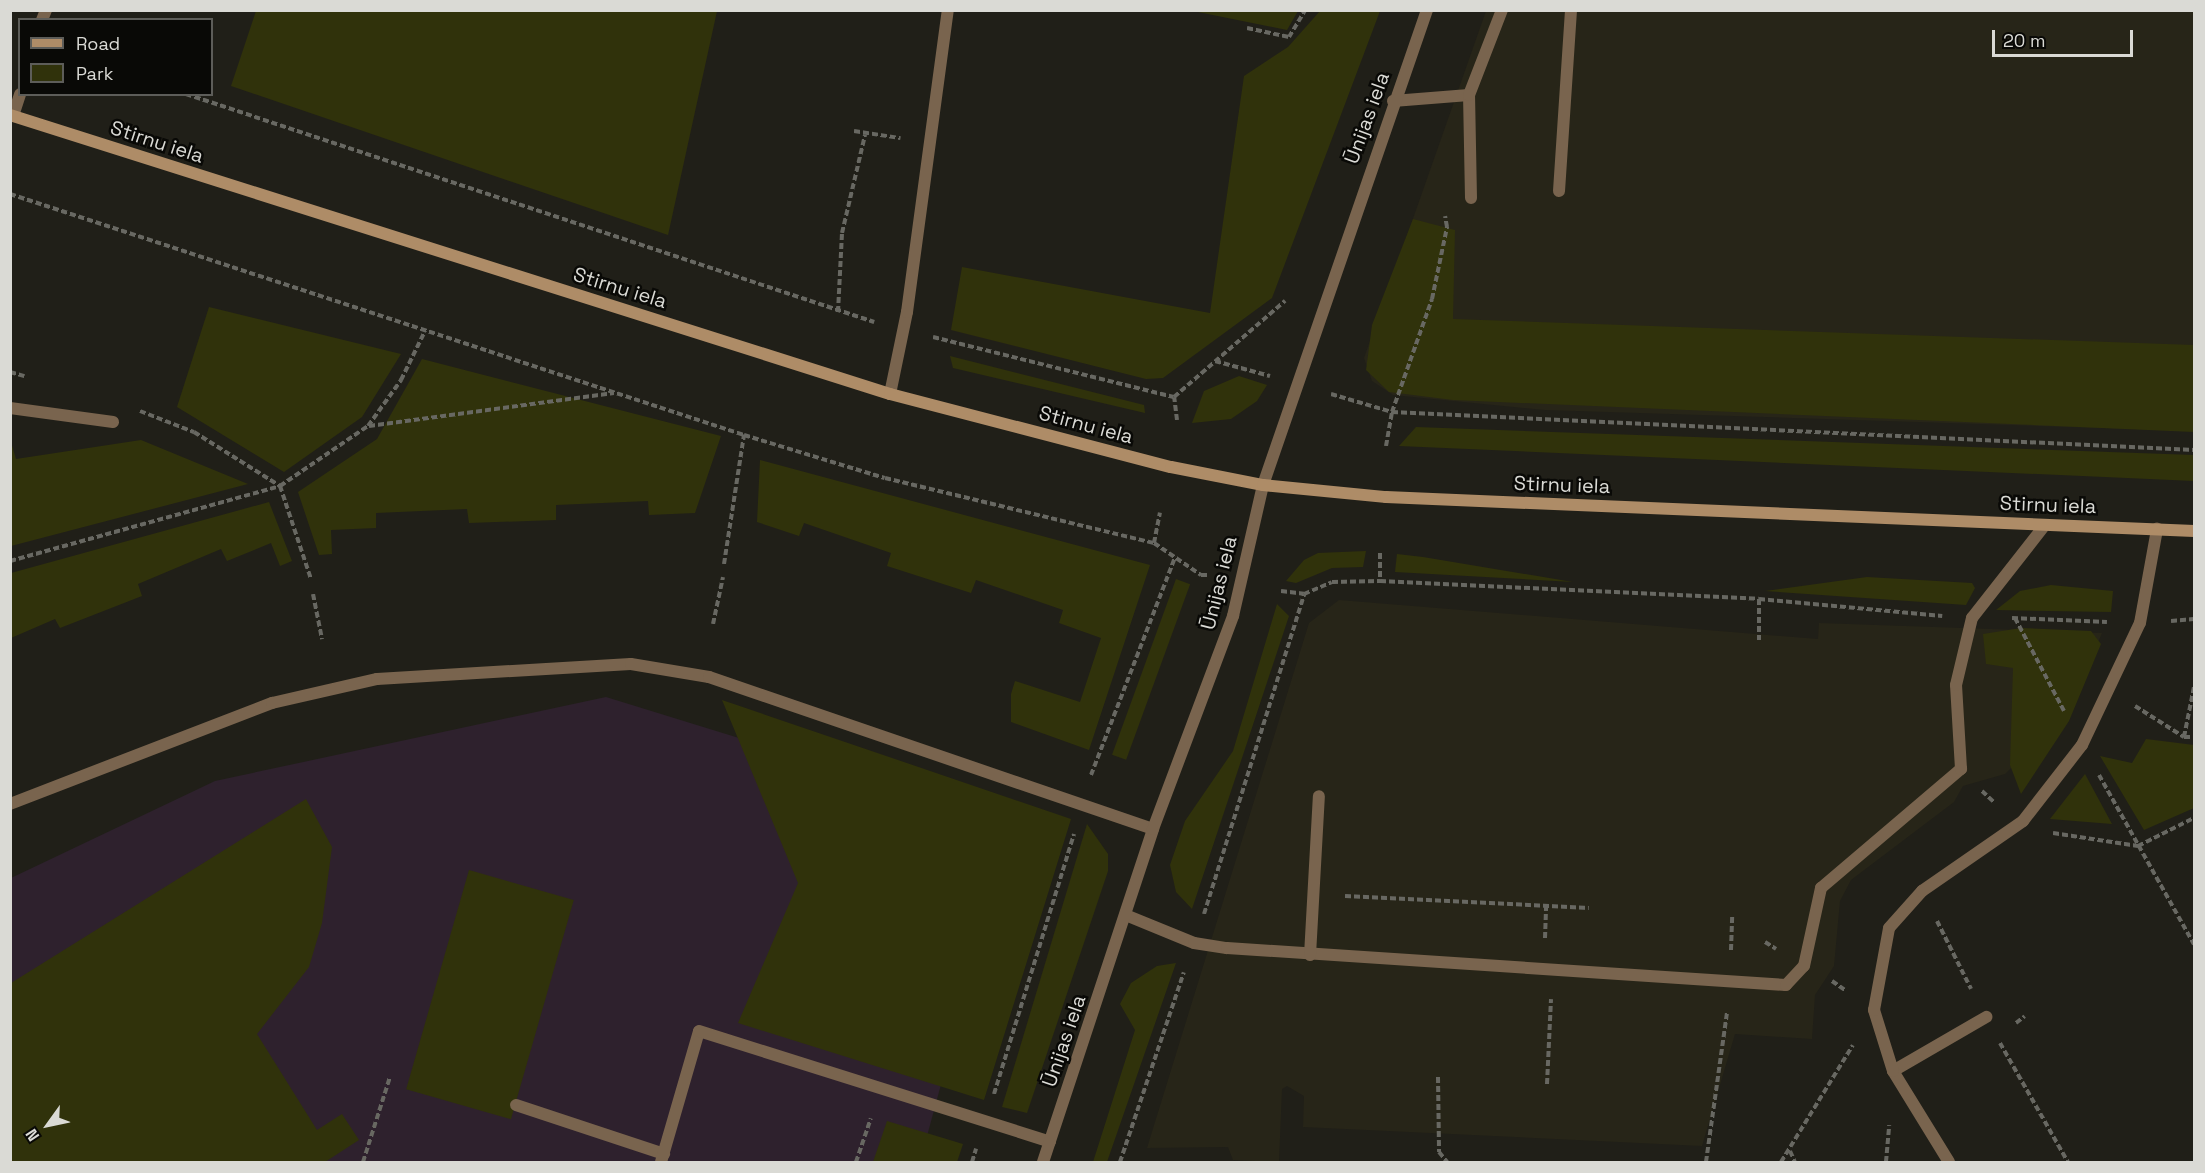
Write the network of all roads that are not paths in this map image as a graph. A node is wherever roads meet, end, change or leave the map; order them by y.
1 (948, 10) edge
2 (1427, 10) edge
3 (1502, 10) edge
4 (1571, 10) edge
5 (1469, 95) junction
6 (19, 96) edge
7 (1393, 101) junction
8 (12, 116) edge
9 (1559, 191) dead end
10 (1471, 198) road end
11 (891, 394) junction
12 (10, 408) edge
13 (113, 422) dead end
14 (1263, 485) junction
15 (2045, 525) junction
16 (2157, 529) junction
17 (2194, 531) edge
18 (1319, 796) dead end
19 (10, 804) edge
20 (1153, 829) junction
21 (1128, 916) junction
22 (1310, 955) junction
23 (1986, 1017) dead end
24 (1893, 1071) junction
25 (516, 1105) dead end
26 (1050, 1142) junction
27 (662, 1158) edge
28 (1043, 1162) edge
29 (1949, 1162) edge

1 - 11 street
2 - 7 street, Ūnijas iela
3 - 5 street
4 - 9 street
5 - 7 street
5 - 10 street
6 - 8 street
7 - 14 street, Ūnijas iela
8 - 11 street, Stirnu iela
11 - 14 street, Stirnu iela
12 - 13 street
14 - 15 street, Stirnu iela
14 - 20 street, Ūnijas iela
15 - 16 street, Stirnu iela
15 - 22 street
16 - 17 street, Stirnu iela
16 - 24 street
18 - 22 street
19 - 20 street
20 - 21 street, Ūnijas iela
21 - 22 street
21 - 26 street, Ūnijas iela
23 - 24 street
24 - 29 street
25 - 27 street
26 - 27 street
26 - 28 street, Ūnijas iela

